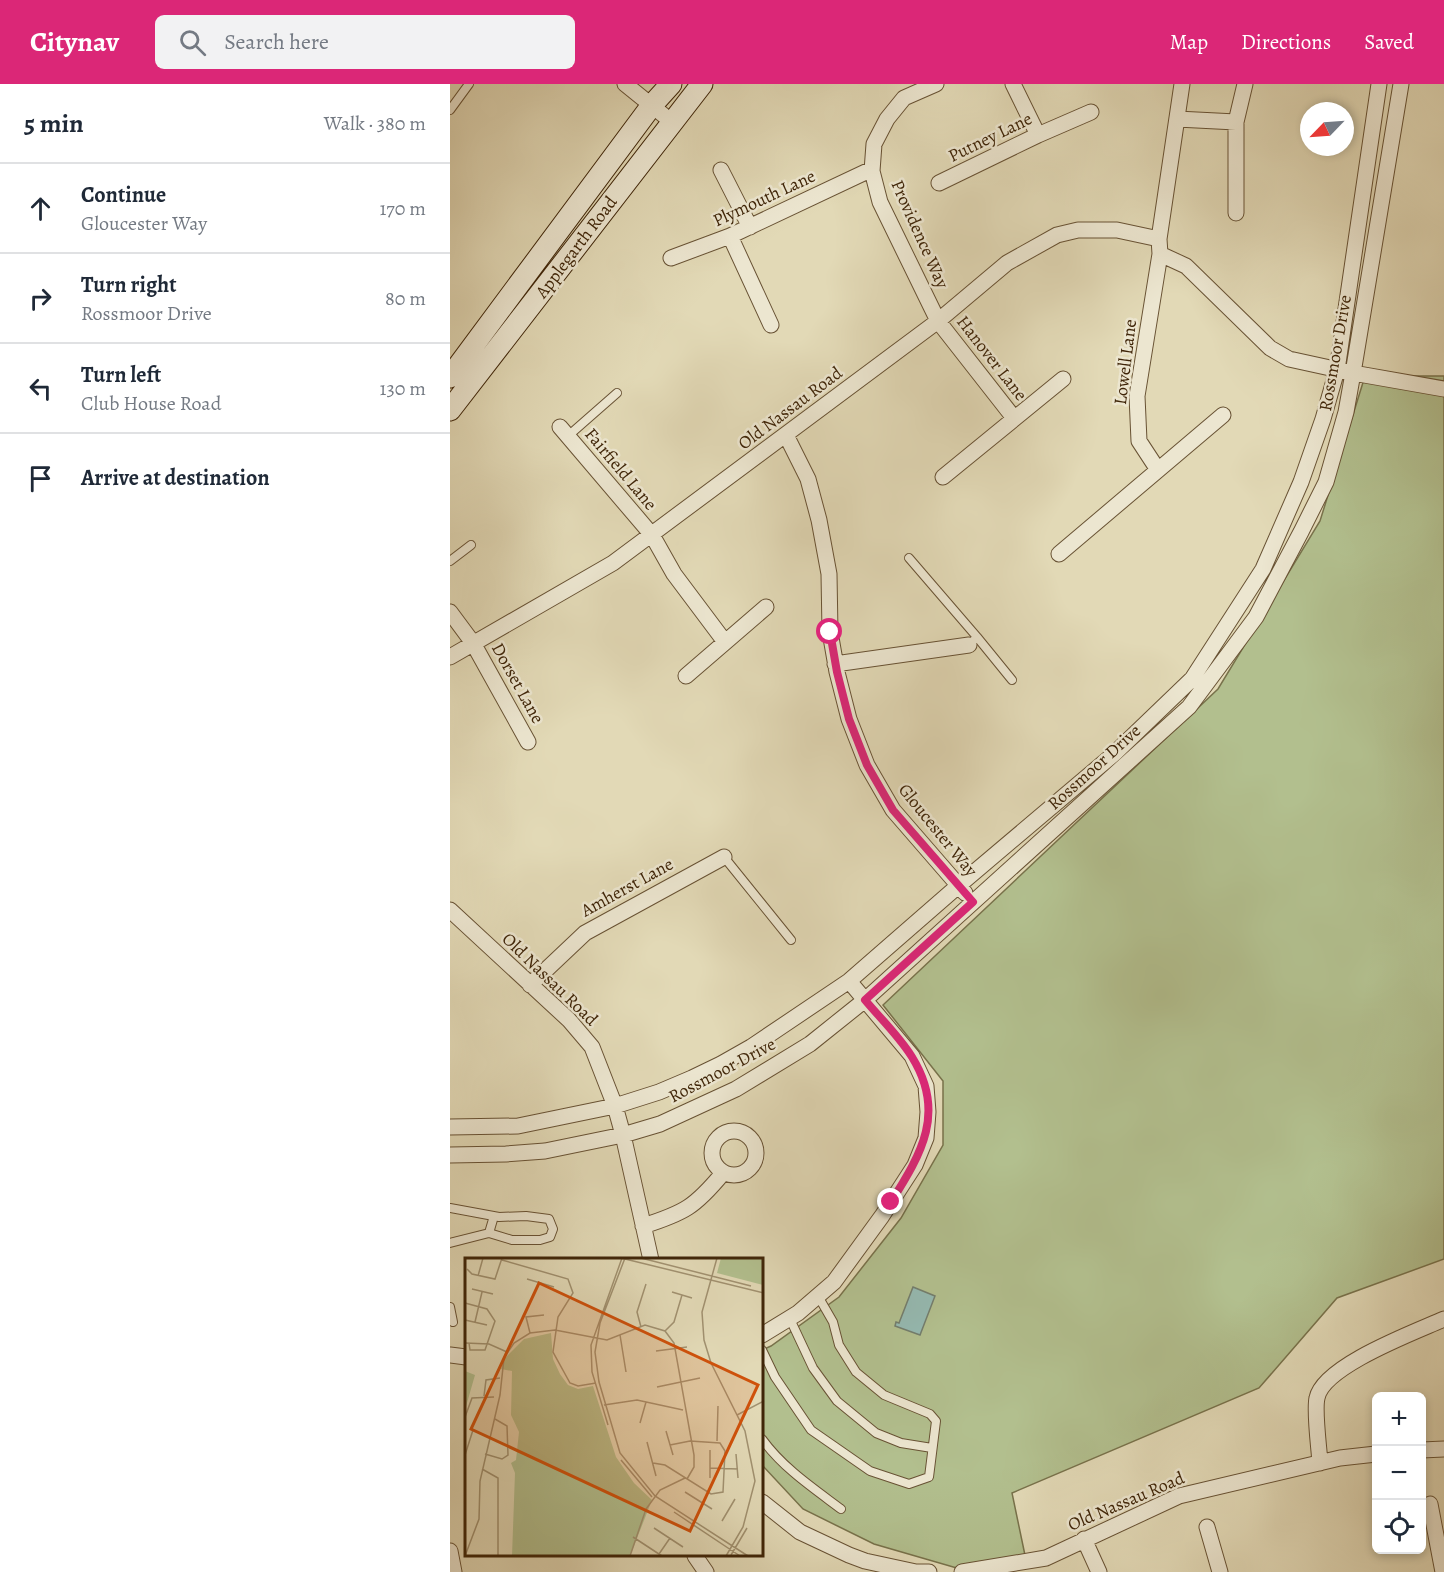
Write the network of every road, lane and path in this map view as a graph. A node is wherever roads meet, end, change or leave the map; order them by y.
1 (469, 84) edge
2 (625, 84) edge
3 (671, 84) edge
4 (702, 84) edge
5 (936, 84) edge
6 (1013, 84) edge
7 (1182, 84) edge
8 (1245, 84) edge
9 (1379, 84) edge
10 (1401, 84) edge
11 (652, 105) junction
12 (450, 110) edge
13 (1091, 112) dead end
14 (1177, 119) junction
15 (672, 122) junction
16 (1236, 122) junction
17 (1038, 135) junction
18 (872, 169) junction
19 (722, 170) dead end
20 (939, 183) dead end
21 (1236, 213) dead end
22 (750, 227) junction
23 (730, 236) junction
24 (1160, 246) junction
25 (671, 258) dead end
26 (938, 321) junction
27 (771, 325) dead end
28 (1337, 370) junction
29 (1353, 373) junction
30 (450, 377) edge
31 (1063, 379) dead end
32 (1444, 389) edge
33 (617, 393) dead end
34 (450, 410) edge
35 (1223, 415) dead end
36 (1014, 418) junction
37 (564, 431) joint
38 (786, 435) junction
39 (1158, 470) junction
40 (943, 477) dead end
41 (652, 535) junction
42 (471, 545) dead end
43 (1059, 554) dead end
44 (909, 558) dead end
45 (450, 561) edge
46 (766, 607) dead end
47 (450, 612) edge
48 (973, 641) junction
49 (725, 642) junction
50 (473, 643) junction
51 (450, 657) edge
52 (835, 664) junction
53 (686, 676) dead end
54 (1012, 680) dead end
55 (528, 742) dead end
56 (724, 857) joint
57 (958, 886) junction
58 (973, 902) junction
59 (450, 910) edge
60 (791, 940) dead end
61 (849, 981) junction
62 (530, 986) junction
63 (865, 1000) junction
64 (615, 1106) junction
65 (518, 1126) junction
66 (450, 1127) edge
67 (623, 1135) junction
68 (521, 1153) junction
69 (450, 1155) edge
70 (723, 1173) dead end
71 (450, 1208) edge
72 (494, 1216) junction
73 (643, 1226) junction
74 (489, 1233) junction
75 (450, 1243) edge
76 (651, 1258) edge
77 (818, 1296) junction
78 (450, 1307) edge
79 (790, 1319) junction
80 (1444, 1319) edge
81 (453, 1322) dead end
82 (764, 1334) edge
83 (764, 1354) edge
84 (450, 1355) edge
85 (465, 1357) edge
86 (764, 1441) edge
87 (932, 1448) junction
88 (1444, 1449) edge
89 (1426, 1450) edge
90 (1372, 1455) edge
91 (1320, 1463) junction
92 (764, 1504) edge
93 (1430, 1504) dead end
94 (841, 1509) dead end
95 (1208, 1527) dead end
96 (1084, 1539) junction
97 (450, 1551) edge
98 (696, 1557) edge
99 (1443, 1564) edge
100 (454, 1572) edge
101 (706, 1572) edge
102 (916, 1572) edge
103 (929, 1572) edge
104 (962, 1572) edge
105 (1099, 1572) edge
106 (1220, 1572) edge

1 - 12 lane
2 - 11 street
3 - 11 main road, Applegarth Road
4 - 15 main road, Applegarth Road
5 - 18 street, Providence Way
6 - 17 street
7 - 14 street, Lowell Lane
8 - 16 street
9 - 28 street, Rossmoor Drive
10 - 29 street, Rossmoor Drive
11 - 15 street
11 - 30 main road, Applegarth Road
13 - 17 street, Putney Lane
14 - 16 street
14 - 24 street, Lowell Lane
15 - 34 main road, Applegarth Road
16 - 21 street
17 - 20 street, Putney Lane
18 - 22 street, Plymouth Lane
18 - 26 street, Providence Way
19 - 22 street
22 - 23 street, Plymouth Lane
23 - 25 street, Plymouth Lane
23 - 27 street
24 - 26 street, Old Nassau Road
24 - 28 street, Old Nassau Road
24 - 39 street, Lowell Lane
26 - 36 street, Hanover Lane
26 - 38 street, Old Nassau Road
28 - 29 street, Old Nassau Road
28 - 57 street, Rossmoor Drive
29 - 32 street, Old Nassau Road
29 - 58 street, Rossmoor Drive
31 - 36 street, Hanover Lane
33 - 37 lane
35 - 39 street
36 - 40 street, Hanover Lane
37 - 41 street, Fairfield Lane
38 - 41 street, Old Nassau Road
38 - 52 street, Gloucester Way
39 - 43 street
41 - 49 street, Fairfield Lane
41 - 50 street, Old Nassau Road
42 - 45 lane
44 - 48 lane
46 - 49 street
47 - 50 street, Dorset Lane
48 - 52 street
48 - 54 lane
49 - 53 street
50 - 51 street, Old Nassau Road
50 - 55 street, Dorset Lane
52 - 57 street, Gloucester Way
56 - 60 lane
56 - 62 street, Amherst Lane
57 - 58 street, Gloucester Way
57 - 61 street, Rossmoor Drive
58 - 63 street, Rossmoor Drive
59 - 62 street, Old Nassau Road
61 - 63 street
61 - 64 street, Rossmoor Drive
62 - 64 street, Old Nassau Road
63 - 67 street, Rossmoor Drive
63 - 77 street
64 - 65 street, Rossmoor Drive
64 - 67 street, Old Nassau Road
65 - 66 street, Rossmoor Drive
65 - 68 street
67 - 68 street, Rossmoor Drive
67 - 73 street, Old Nassau Road
68 - 69 street, Rossmoor Drive
70 - 73 street
71 - 72 lane
72 - 74 lane
72 - 74 lane
73 - 76 street, Old Nassau Road
74 - 75 lane
77 - 79 street
77 - 87 lane
78 - 81 lane
79 - 82 street
79 - 87 lane
80 - 91 street
83 - 87 lane
84 - 85 street
86 - 94 lane
88 - 89 street
90 - 91 street, Old Nassau Road
91 - 96 street, Old Nassau Road
92 - 102 street
93 - 99 street
95 - 106 street
96 - 104 street, Old Nassau Road
96 - 105 street
97 - 100 street
98 - 101 street
102 - 103 street

